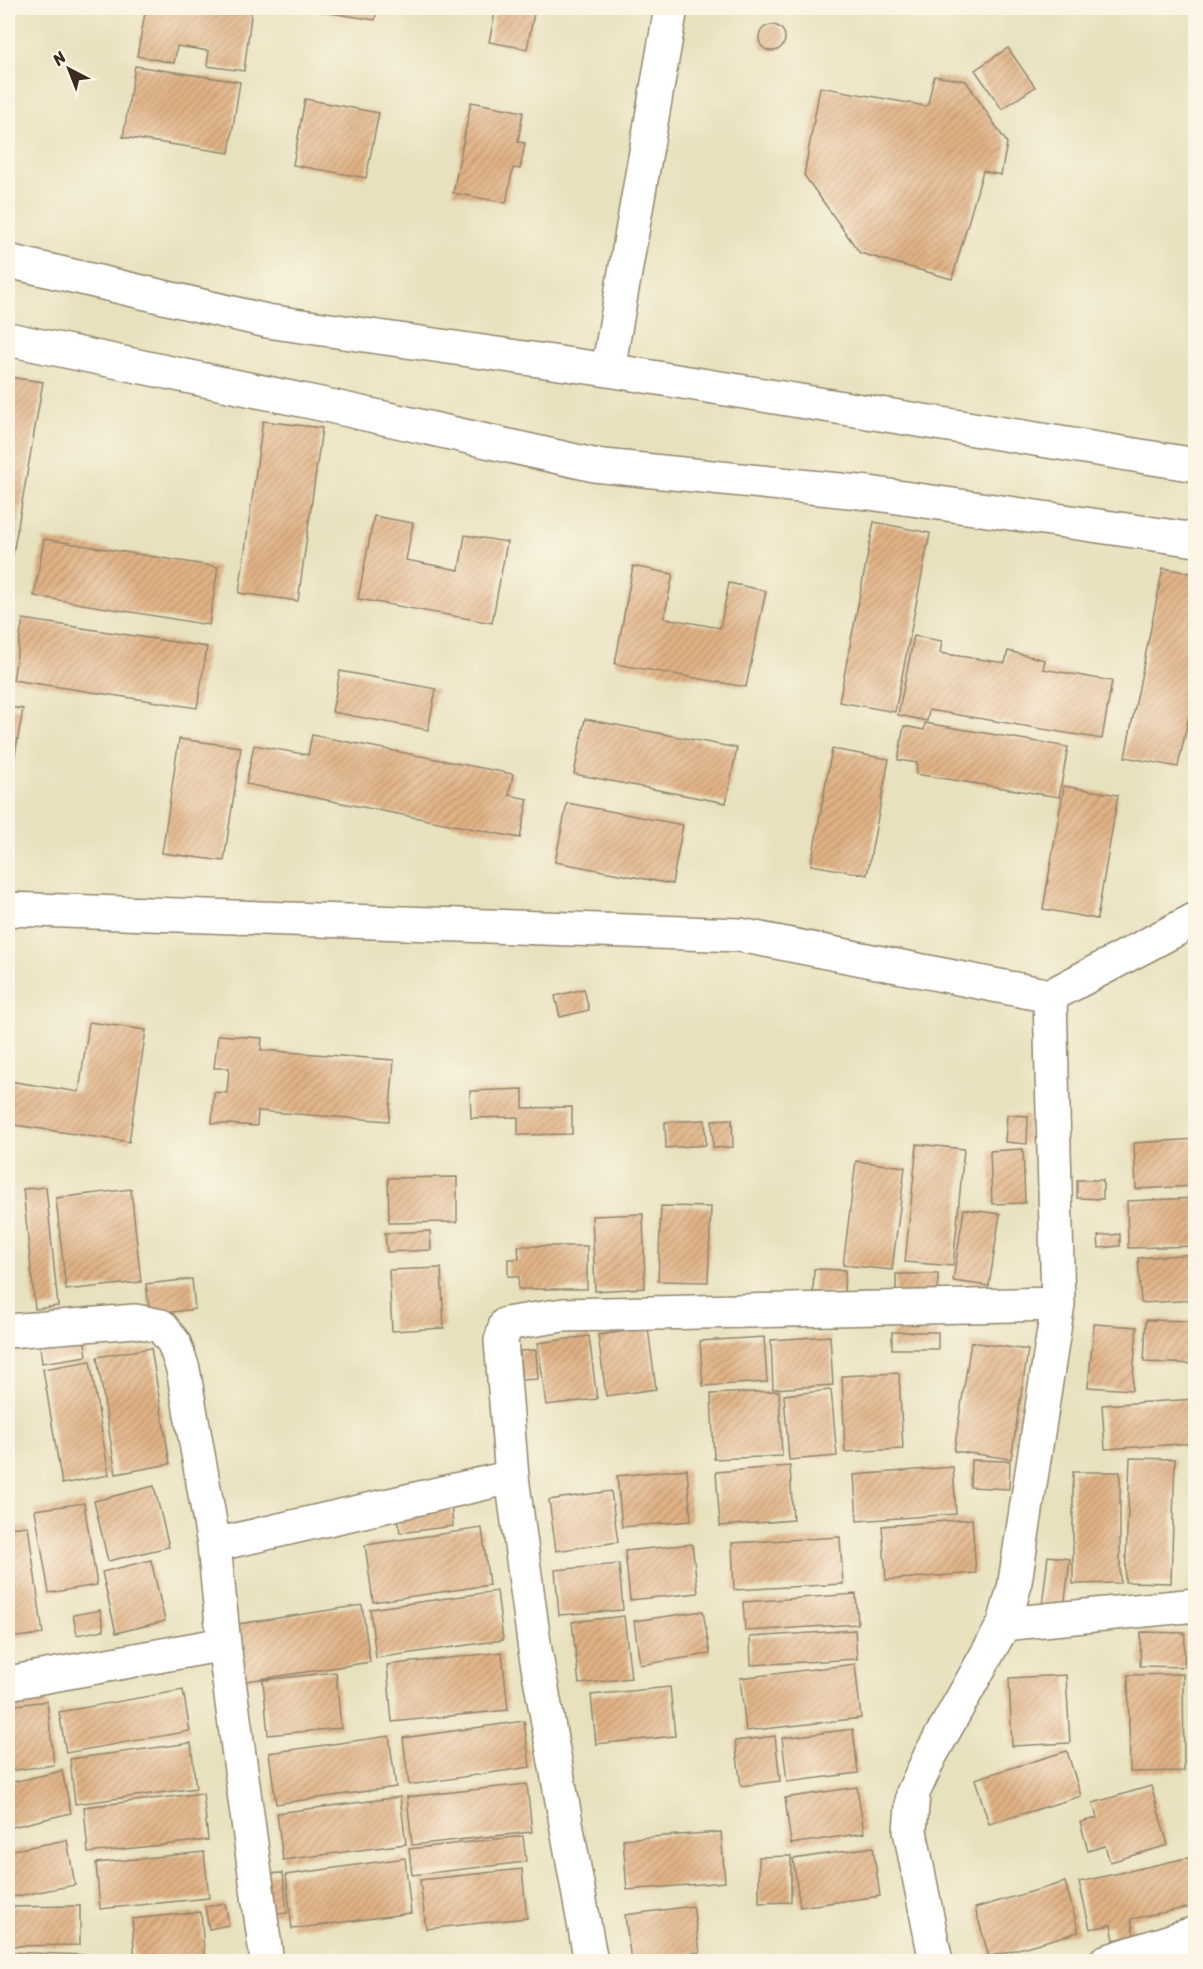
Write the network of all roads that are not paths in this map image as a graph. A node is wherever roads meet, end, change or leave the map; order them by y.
1 (671, 8) edge
2 (8, 261) edge
3 (8, 339) edge
4 (608, 369) junction
5 (1196, 465) edge
6 (1196, 540) edge
7 (8, 909) edge
8 (1196, 919) edge
9 (1050, 996) junction
10 (1058, 1305) junction
11 (8, 1331) edge
12 (512, 1477) junction
13 (214, 1545) junction
14 (1196, 1605) edge
15 (1004, 1624) junction
16 (224, 1644) junction
17 (8, 1683) edge
18 (1196, 1933) edge
19 (267, 1962) edge
20 (591, 1962) edge
21 (936, 1962) edge
22 (1105, 1962) edge

1 - 4 street
2 - 4 street
3 - 6 street
4 - 5 street
7 - 9 street
8 - 9 street
9 - 10 street
10 - 12 street
10 - 15 street
11 - 13 street
12 - 13 street
12 - 20 street
13 - 16 street
14 - 15 street
15 - 21 street
16 - 17 street
16 - 19 street
18 - 22 street

